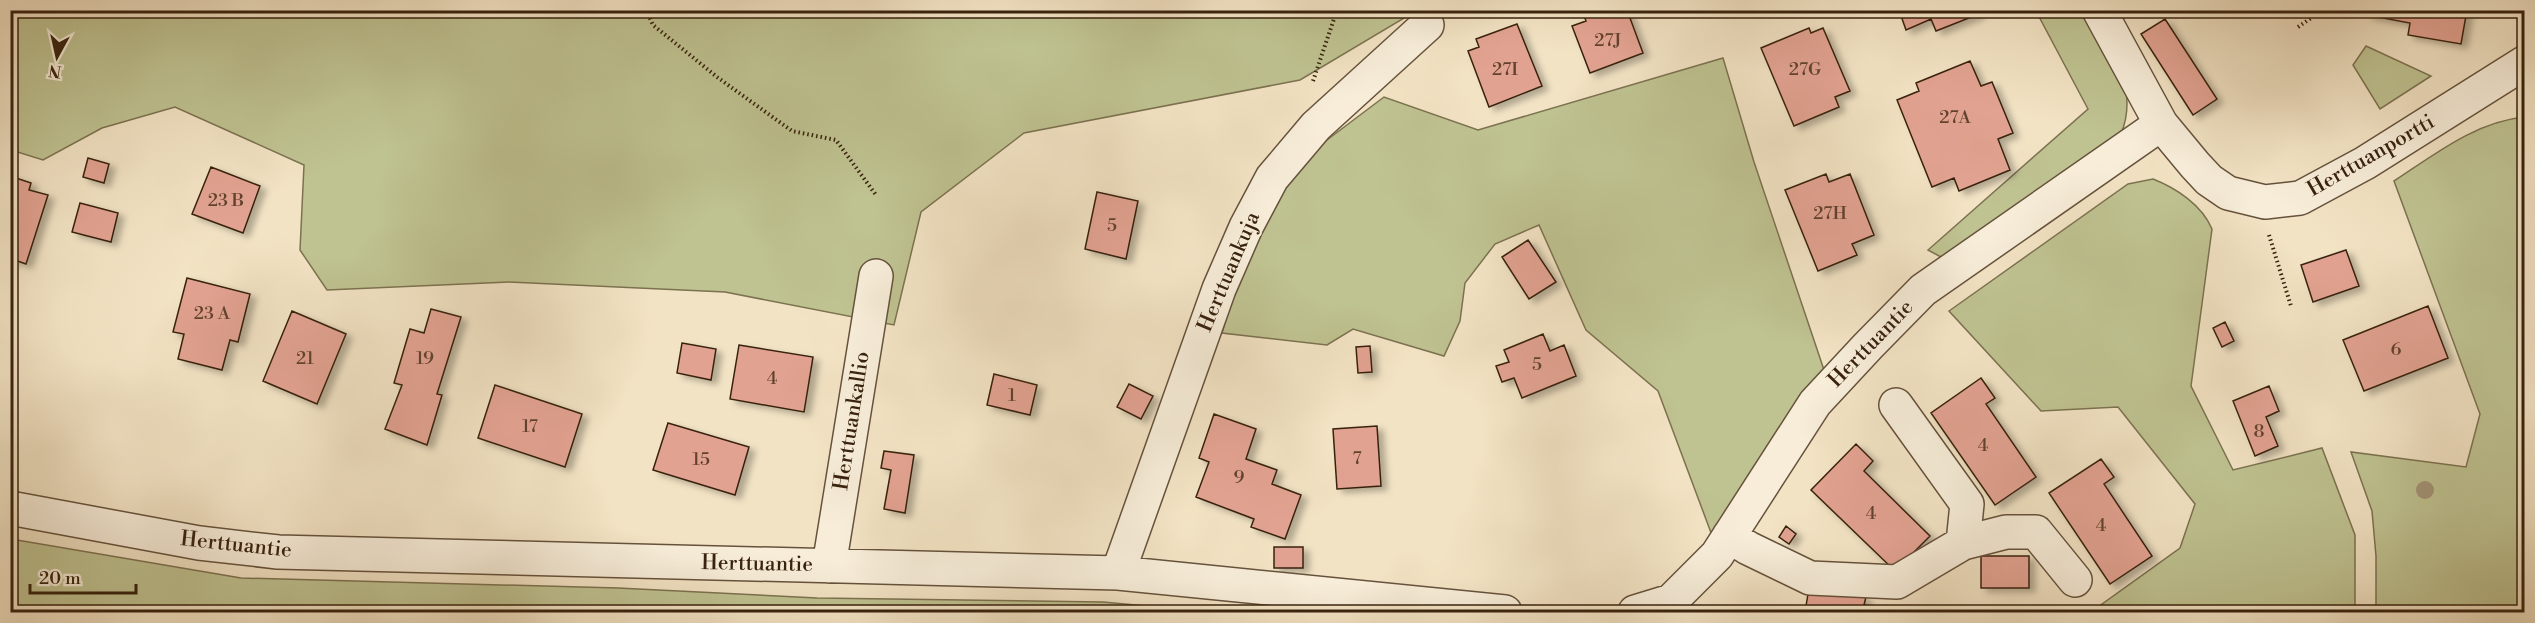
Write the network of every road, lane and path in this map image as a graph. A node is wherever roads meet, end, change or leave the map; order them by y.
1 (646, 10) edge
2 (740, 10) edge
3 (775, 10) edge
4 (2099, 10) edge
5 (2323, 10) edge
6 (1427, 25) dead end
7 (2298, 27) dead end
8 (2524, 63) edge
9 (2161, 124) junction
10 (876, 195) dead end
11 (2267, 228) dead end
12 (876, 276) dead end
13 (2291, 306) dead end
14 (1896, 405) dead end
15 (10, 508) edge
16 (1729, 536) junction
17 (1963, 543) junction
18 (829, 566) junction
19 (1118, 573) junction
20 (2075, 580) dead end
21 (1505, 612) edge
22 (1635, 612) edge

1 - 10 path
2 - 3 path
4 - 9 street, Herttuanportti
5 - 7 path
6 - 19 street, Herttuankuja
8 - 9 street, Herttuanportti
9 - 16 street, Herttuantie
11 - 13 path
12 - 18 street, Herttuankallio
14 - 17 street
15 - 18 street, Herttuantie
16 - 17 street
16 - 22 street, Herttuantie
17 - 20 street
18 - 19 street, Herttuantie
19 - 21 street, Herttuantie

